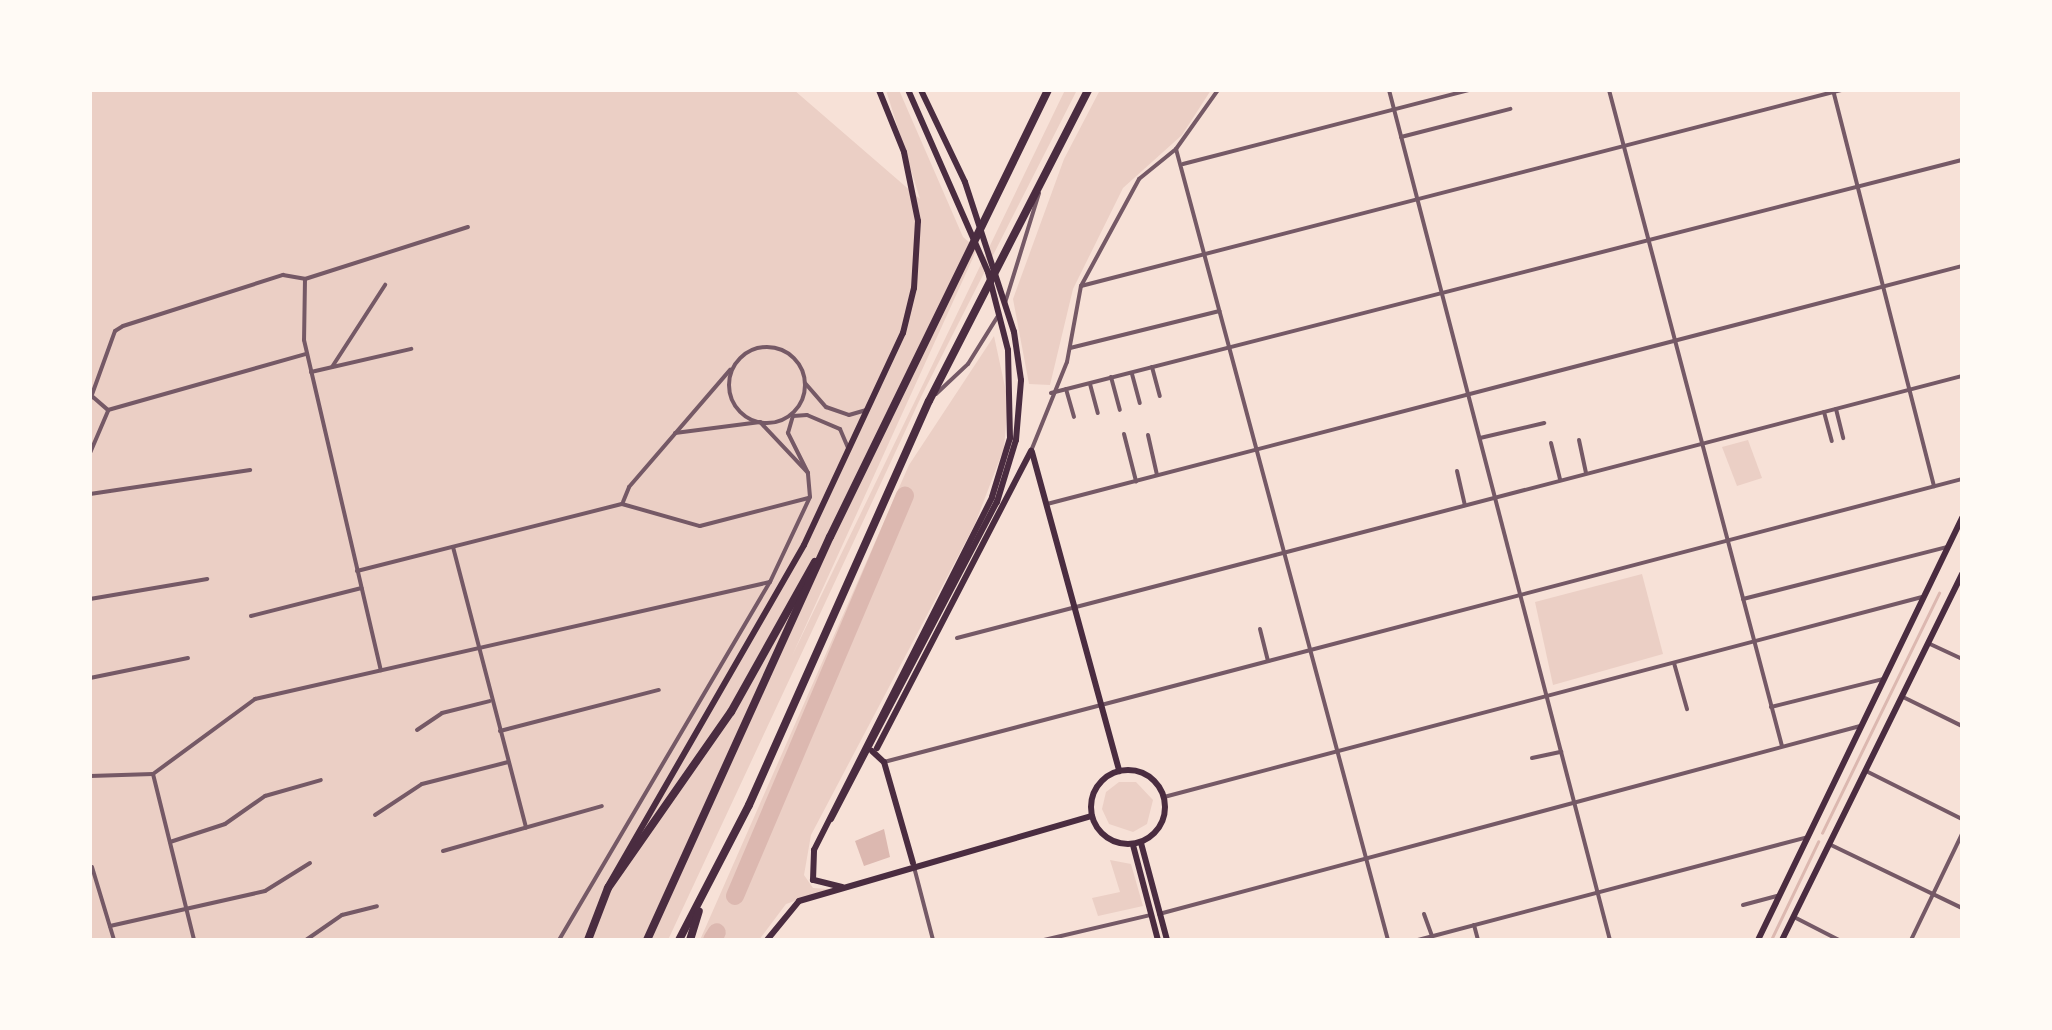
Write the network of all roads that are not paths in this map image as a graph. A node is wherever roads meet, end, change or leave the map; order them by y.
1 (880, 90) edge
2 (908, 90) edge
3 (920, 90) edge
4 (1048, 90) edge
5 (1088, 90) edge
6 (1218, 90) edge
7 (1389, 90) edge
8 (1468, 90) edge
9 (1609, 90) edge
10 (1841, 90) edge
11 (1833, 91) edge
12 (1510, 108) dead end
13 (1394, 110) junction
14 (1401, 137) junction
15 (1624, 146) junction
16 (1176, 149) junction
17 (1962, 160) edge
18 (1182, 164) junction
19 (1042, 180) junction
20 (1858, 186) junction
21 (1417, 199) junction
22 (468, 227) dead end
23 (1649, 240) junction
24 (1206, 254) junction
25 (1962, 266) edge
26 (305, 280) junction
27 (385, 284) dead end
28 (1082, 286) junction
29 (1883, 287) junction
30 (1442, 293) junction
31 (1221, 311) junction
32 (1675, 341) junction
33 (1230, 347) junction
34 (1070, 348) junction
35 (411, 349) dead end
36 (307, 354) junction
37 (332, 367) junction
38 (733, 367) junction
39 (1152, 367) junction
40 (311, 372) junction
41 (1131, 372) junction
42 (1962, 376) edge
43 (1112, 377) junction
44 (804, 380) junction
45 (1090, 383) junction
46 (1066, 389) junction
47 (1910, 390) junction
48 (1051, 393) junction
49 (1468, 394) junction
50 (1160, 396) dead end
51 (91, 397) edge
52 (929, 400) junction
53 (1140, 403) dead end
54 (870, 408) junction
55 (1836, 408) junction
56 (108, 410) junction
57 (1120, 410) dead end
58 (1823, 412) junction
59 (1098, 413) dead end
60 (792, 416) junction
61 (1074, 417) dead end
62 (760, 422) junction
63 (1544, 423) dead end
64 (675, 433) junction
65 (1124, 434) dead end
66 (1148, 435) dead end
67 (1480, 438) junction
68 (1843, 438) dead end
69 (1579, 440) dead end
70 (1832, 442) dead end
71 (1551, 443) dead end
72 (1702, 443) junction
73 (1258, 449) junction
74 (1031, 451) junction
75 (90, 452) edge
76 (850, 453) junction
77 (250, 470) dead end
78 (1457, 471) dead end
79 (808, 473) junction
80 (1586, 473) junction
81 (1157, 475) junction
82 (1962, 479) edge
83 (1560, 480) junction
84 (1136, 481) junction
85 (1934, 486) junction
86 (90, 494) edge
87 (810, 497) junction
88 (1495, 497) junction
89 (622, 504) junction
90 (1047, 504) junction
91 (1465, 504) junction
92 (1962, 518) edge
93 (830, 537) junction
94 (1728, 540) junction
95 (1948, 546) junction
96 (453, 547) junction
97 (1284, 551) junction
98 (358, 570) junction
99 (1962, 574) edge
100 (207, 579) dead end
101 (770, 582) junction
102 (362, 588) junction
103 (1520, 595) junction
104 (1922, 597) junction
105 (90, 599) edge
106 (1743, 599) junction
107 (1074, 606) junction
108 (250, 616) dead end
109 (1260, 629) dead end
110 (956, 638) dead end
111 (1754, 642) junction
112 (1928, 643) junction
113 (479, 648) junction
114 (1311, 650) junction
115 (188, 658) dead end
116 (1962, 660) edge
117 (1268, 662) junction
118 (1674, 663) junction
119 (381, 670) junction
120 (90, 678) edge
121 (1883, 679) junction
122 (659, 690) dead end
123 (1547, 696) junction
124 (1902, 696) junction
125 (493, 701) junction
126 (1102, 705) junction
127 (1771, 706) junction
128 (1687, 709) dead end
129 (1860, 726) junction
130 (1962, 726) edge
131 (417, 730) dead end
132 (500, 731) junction
133 (1782, 746) junction
134 (1338, 751) junction
135 (872, 752) junction
136 (1562, 752) junction
137 (1532, 758) dead end
138 (508, 762) junction
139 (884, 762) junction
140 (1119, 770) junction
141 (1866, 772) junction
142 (154, 774) junction
143 (90, 776) edge
144 (321, 780) dead end
145 (1164, 797) junction
146 (1574, 800) junction
147 (602, 806) dead end
148 (375, 815) dead end
149 (1092, 816) junction
150 (1962, 819) edge
151 (827, 824) junction
152 (526, 828) junction
153 (1962, 834) edge
154 (1807, 837) junction
155 (170, 842) junction
156 (1137, 844) junction
157 (1830, 845) junction
158 (443, 851) dead end
159 (1365, 854) junction
160 (310, 862) dead end
161 (913, 863) junction
162 (92, 867) edge
163 (842, 887) junction
164 (608, 888) junction
165 (706, 890) junction
166 (1598, 892) junction
167 (1933, 894) junction
168 (1780, 895) junction
169 (1743, 904) dead end
170 (377, 906) dead end
171 (186, 907) junction
172 (1962, 908) edge
173 (1155, 914) junction
174 (1424, 914) dead end
175 (1794, 917) junction
176 (1474, 925) junction
177 (110, 926) junction
178 (774, 929) junction
179 (1432, 936) junction
180 (114, 940) edge
181 (194, 940) edge
182 (306, 940) edge
183 (558, 940) edge
184 (588, 940) edge
185 (647, 940) edge
186 (679, 940) edge
187 (690, 940) edge
188 (768, 940) edge
189 (777, 940) edge
190 (933, 940) edge
191 (1044, 940) edge
192 (1158, 940) edge
193 (1167, 940) edge
194 (1388, 940) edge
195 (1418, 940) edge
196 (1478, 940) edge
197 (1610, 940) edge
198 (1758, 940) edge
199 (1782, 940) edge
200 (1839, 940) edge
201 (1911, 940) edge

1 - 54 main road
2 - 151 main road
3 - 135 main road
4 - 93 highway
5 - 19 highway
6 - 16 street
7 - 13 street
8 - 13 street
9 - 15 street
10 - 11 street
11 - 15 street
11 - 20 street
12 - 14 street
13 - 14 street
13 - 18 street
14 - 21 street
15 - 21 street
15 - 23 street
16 - 18 street
16 - 28 street
17 - 20 street
18 - 24 street
19 - 52 highway
19 - 52 street
20 - 23 street
20 - 29 street
21 - 24 street
21 - 30 street
22 - 26 street
23 - 30 street
23 - 32 street
24 - 28 street
24 - 31 street
25 - 29 street
26 - 36 street
26 - 51 street
27 - 37 street
28 - 34 street
29 - 32 street
29 - 47 street
30 - 33 street
30 - 49 street
31 - 33 street
31 - 34 street
32 - 49 street
32 - 72 street
33 - 39 street
33 - 73 street
34 - 48 street
35 - 37 street
36 - 40 street
36 - 56 street
37 - 40 street
38 - 44 street
38 - 62 street
38 - 64 street
39 - 41 street
39 - 50 street
40 - 98 street
41 - 43 street
41 - 53 street
42 - 47 street
43 - 45 street
43 - 57 street
44 - 54 street
44 - 60 street
45 - 46 street
45 - 59 street
46 - 48 street
46 - 61 street
47 - 55 street
47 - 85 street
48 - 74 street
49 - 67 street
49 - 73 street
51 - 56 street
52 - 165 highway
54 - 76 main road
55 - 58 street
55 - 68 street
56 - 75 street
58 - 70 street
58 - 72 street
60 - 62 street
60 - 76 street
60 - 79 street
62 - 64 street
62 - 79 street
63 - 67 street
64 - 89 street
65 - 84 street
66 - 81 street
67 - 88 street
69 - 80 street
71 - 83 street
72 - 80 street
72 - 94 street
73 - 81 street
73 - 97 street
74 - 90 main road
74 - 135 main road
76 - 164 main road
77 - 86 street
78 - 91 street
79 - 87 street
80 - 83 street
81 - 84 street
82 - 85 street
83 - 88 street
84 - 90 street
85 - 94 street
87 - 89 street
87 - 101 street
88 - 91 street
88 - 103 street
89 - 96 street
90 - 107 main road
91 - 97 street
92 - 95 main road
93 - 164 highway
93 - 185 highway
94 - 103 street
94 - 106 street
95 - 104 main road
95 - 106 street
96 - 98 street
96 - 113 street
97 - 107 street
97 - 114 street
98 - 102 street
99 - 112 main road
100 - 105 street
101 - 113 street
101 - 183 street
102 - 108 street
102 - 119 street
103 - 114 street
103 - 123 street
104 - 111 street
104 - 121 main road
106 - 111 street
107 - 110 street
107 - 126 main road
109 - 117 street
111 - 118 street
111 - 127 street
112 - 116 street
112 - 124 main road
113 - 119 street
113 - 125 street
114 - 117 street
114 - 134 street
115 - 120 street
117 - 126 street
118 - 123 street
118 - 128 street
119 - 142 street
121 - 127 street
121 - 129 main road
122 - 132 street
123 - 134 street
123 - 136 street
124 - 130 street
124 - 141 main road
125 - 131 street
125 - 132 street
126 - 139 street
126 - 140 main road
127 - 133 street
129 - 133 street
129 - 154 main road
132 - 138 street
133 - 146 street
134 - 145 street
134 - 159 street
135 - 139 main road
135 - 151 main road
136 - 137 street
136 - 146 street
138 - 148 street
138 - 152 street
139 - 161 main road
140 - 145 main road
140 - 149 main road
141 - 150 street
141 - 157 main road
142 - 143 street
142 - 155 street
144 - 155 street
145 - 156 main road
146 - 159 street
146 - 166 street
147 - 152 street
149 - 156 main road
149 - 161 main road
151 - 163 main road
152 - 158 street
153 - 167 street
154 - 166 street
154 - 168 main road
155 - 171 street
156 - 173 main road
157 - 167 street
157 - 175 main road
159 - 173 street
159 - 194 street
160 - 171 street
161 - 163 main road
161 - 190 street
162 - 177 street
163 - 178 main road
164 - 184 highway
165 - 186 highway
165 - 187 highway
166 - 176 street
166 - 197 street
167 - 172 street
167 - 201 street
168 - 169 street
168 - 198 main road
170 - 182 street
171 - 177 street
171 - 181 street
173 - 191 street
173 - 192 main road
173 - 193 main road
174 - 179 street
175 - 199 main road
175 - 200 street
176 - 179 street
176 - 196 street
177 - 180 street
178 - 188 main road
178 - 189 street
179 - 195 street

